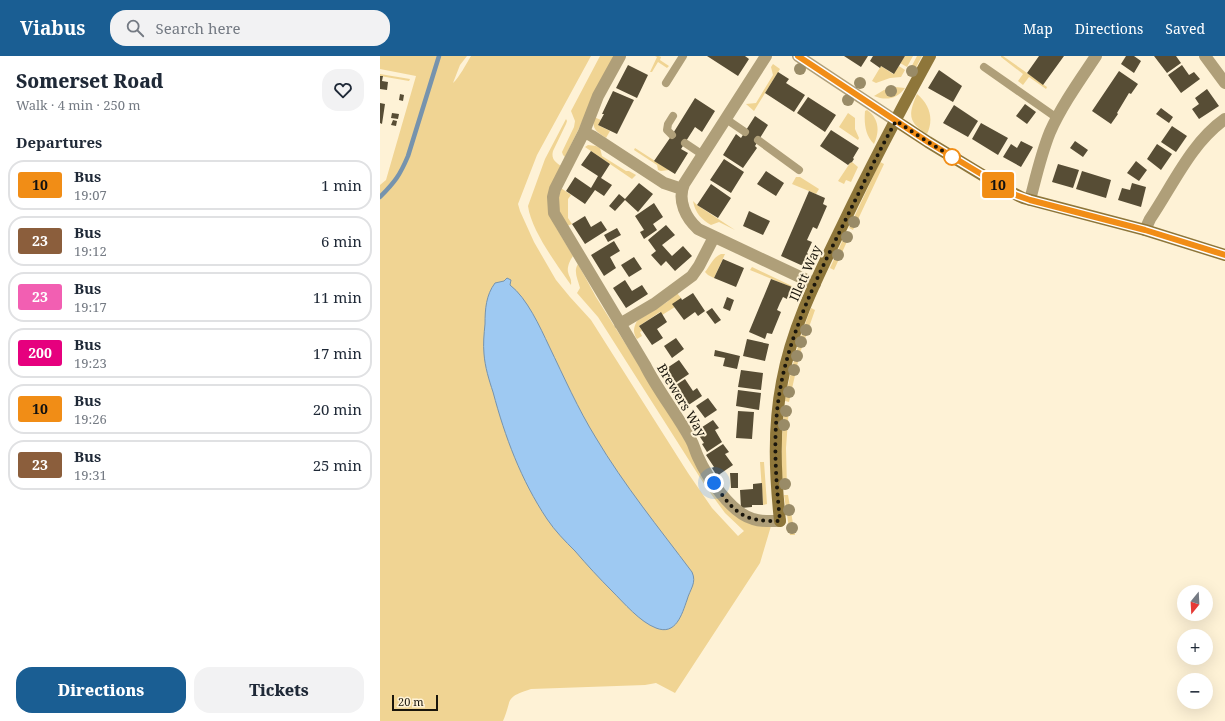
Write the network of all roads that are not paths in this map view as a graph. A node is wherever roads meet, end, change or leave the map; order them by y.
1 (620, 56) edge
2 (683, 56) edge
3 (766, 56) edge
4 (798, 56) edge
5 (930, 56) edge
6 (1096, 56) edge
7 (1205, 56) edge
8 (984, 67) dead end
9 (666, 83) dead end
10 (1225, 84) edge
11 (673, 116) dead end
12 (1057, 118) junction
13 (726, 119) junction
14 (1225, 119) edge
15 (896, 121) junction
16 (584, 132) junction
17 (745, 132) dead end
18 (672, 135) dead end
19 (758, 140) dead end
20 (685, 143) dead end
21 (703, 155) junction
22 (799, 170) dead end
23 (682, 189) junction
24 (1030, 200) junction
25 (1145, 230) junction
26 (714, 237) junction
27 (1225, 255) edge
28 (815, 284) junction
29 (620, 324) junction
30 (780, 521) joint

1 - 16 street, Brewers Way
2 - 9 lane
3 - 13 street
4 - 15 street
5 - 15 street, Illett Way
6 - 12 street
7 - 10 street
8 - 12 lane
11 - 18 lane
12 - 24 street
13 - 17 lane
13 - 21 street
14 - 25 street
15 - 24 street
15 - 28 street, Illett Way
16 - 23 street
16 - 29 street, Brewers Way
19 - 22 lane
20 - 21 lane
21 - 23 street
23 - 26 street
24 - 25 street
25 - 27 street
26 - 28 street
26 - 29 street
28 - 30 street, Illett Way
29 - 30 street, Brewers Way

